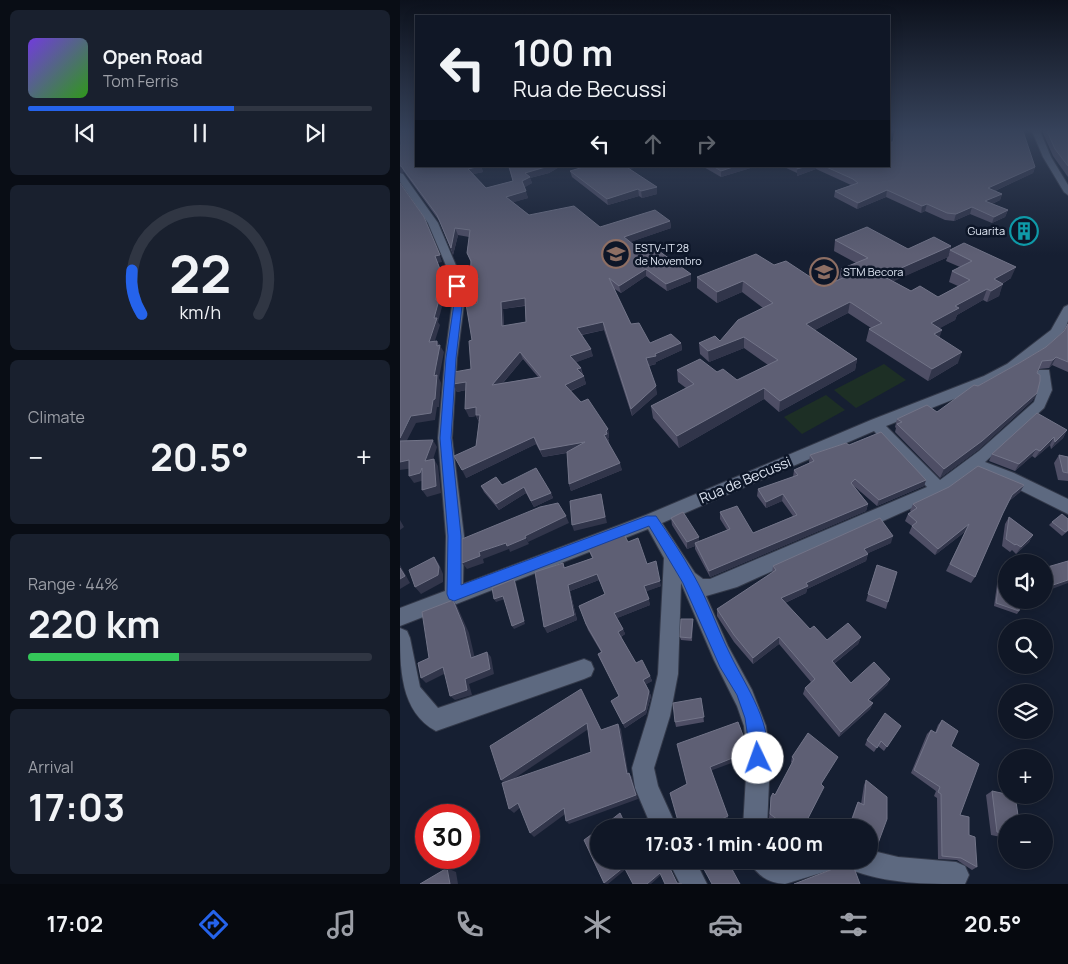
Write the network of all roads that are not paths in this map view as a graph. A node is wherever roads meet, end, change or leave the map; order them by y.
1 (1056, 172) edge
2 (400, 176) edge
3 (1068, 192) edge
4 (1068, 309) edge
5 (1044, 373) dead end
6 (876, 424) junction
7 (972, 464) junction
8 (940, 488) junction
9 (1068, 507) edge
10 (652, 520) junction
11 (673, 556) junction
12 (689, 579) junction
13 (454, 594) junction
14 (400, 617) edge
15 (400, 638) edge
16 (584, 669) dead end
17 (661, 819) edge
18 (755, 819) edge
19 (878, 865) edge
20 (686, 869) edge
21 (770, 869) edge
22 (799, 869) edge
23 (956, 876) dead end
24 (694, 884) edge

1 - 3 street
2 - 13 street
4 - 6 street, Rua de Becussi
5 - 7 street
6 - 8 street
6 - 10 street, Rua de Becussi
7 - 8 street
7 - 9 street
8 - 12 street
10 - 11 street
10 - 13 street, Rua de Becussi
11 - 12 street
11 - 17 street
12 - 18 street
13 - 14 street, Rua de Becussi
15 - 16 street
19 - 23 street
20 - 24 street
21 - 22 street

